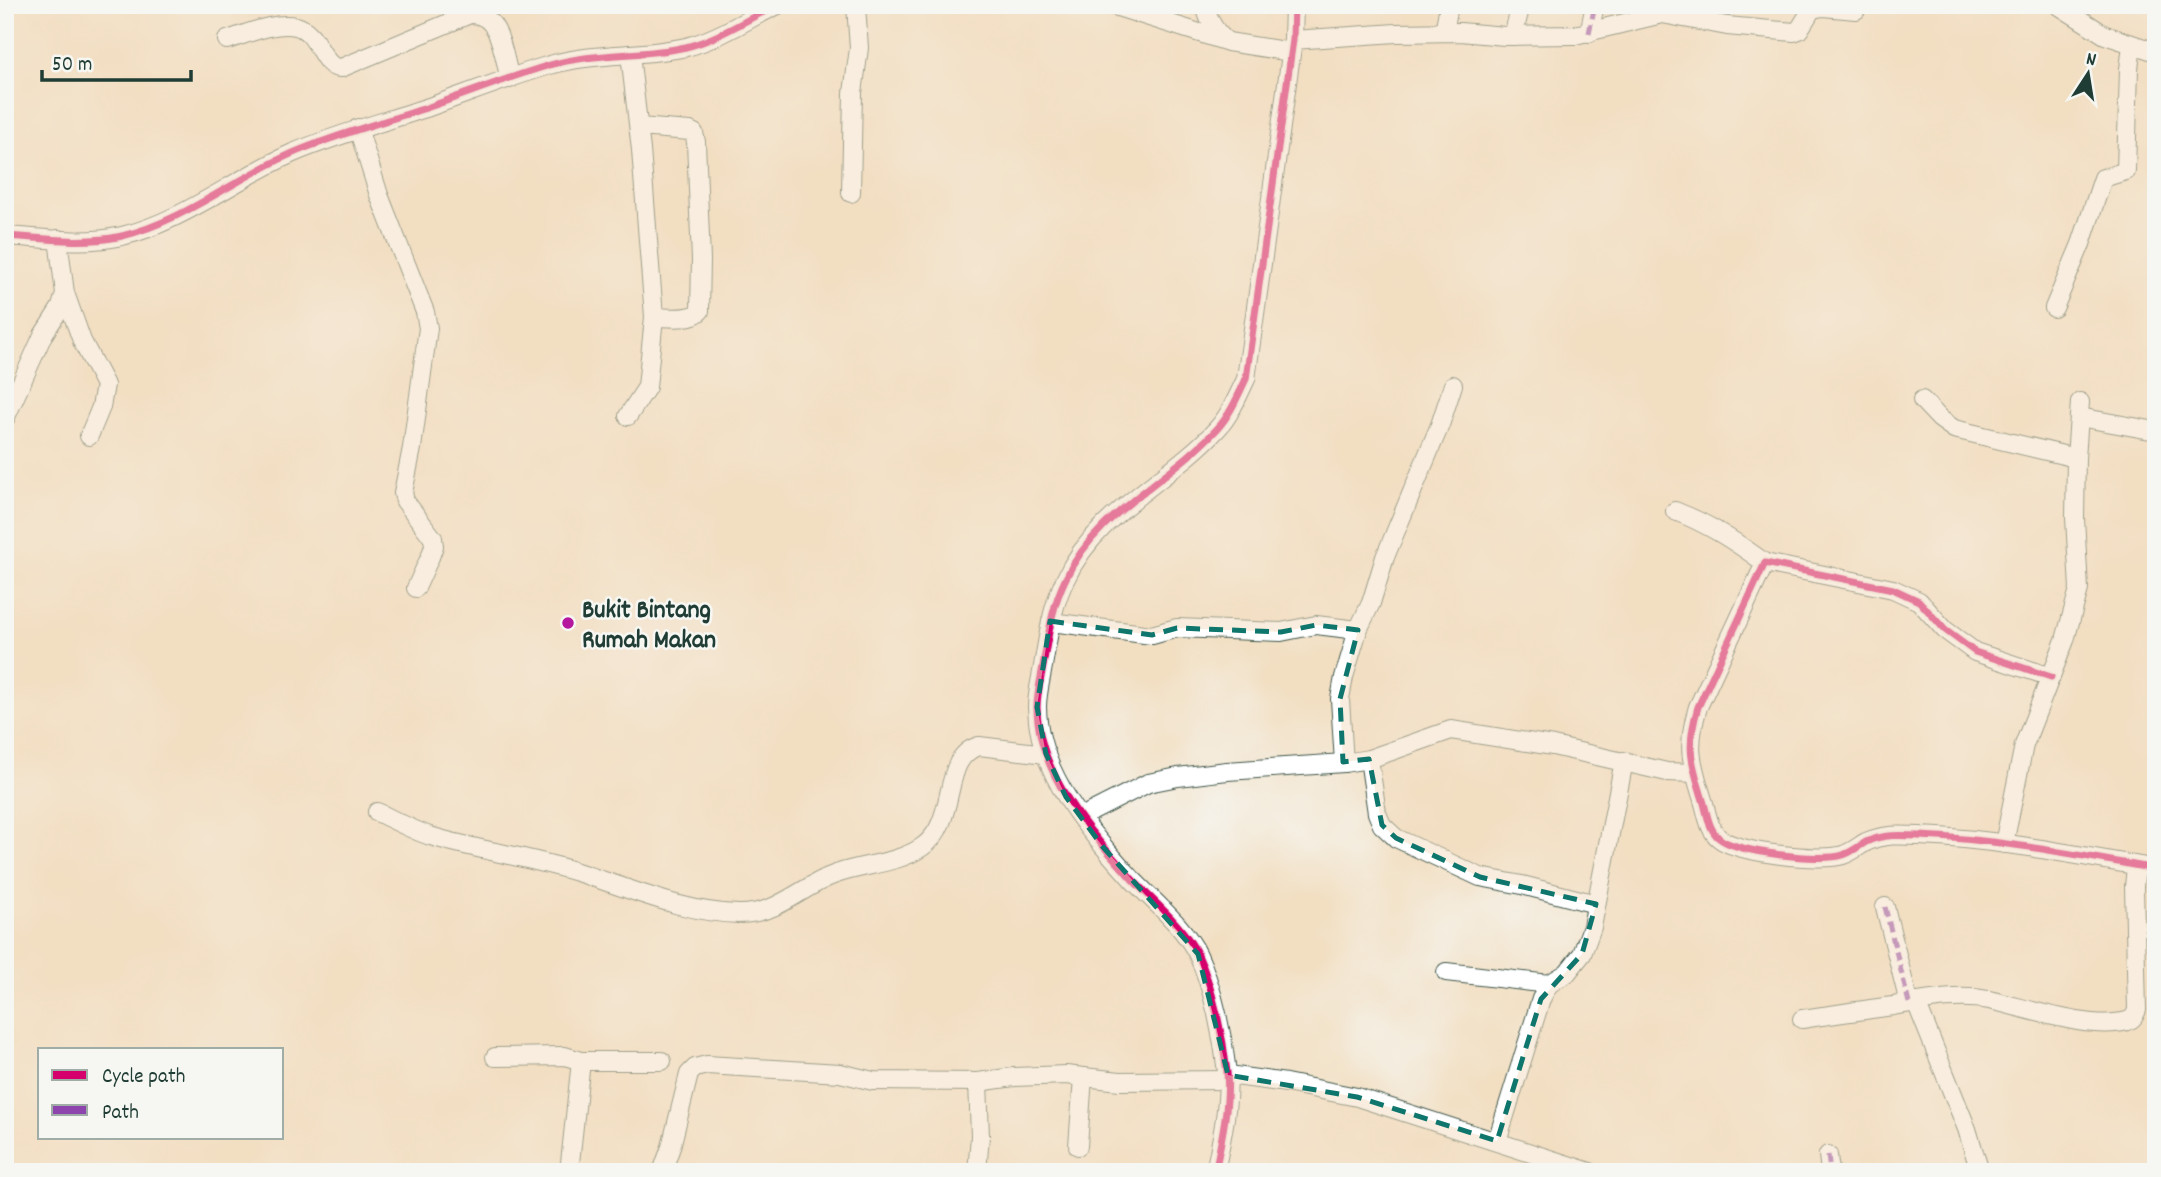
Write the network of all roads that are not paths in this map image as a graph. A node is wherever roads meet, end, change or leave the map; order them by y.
1 (778, 5) edge
2 (856, 5) edge
3 (1111, 5) edge
4 (1205, 5) edge
5 (1294, 5) edge
6 (1449, 5) edge
7 (1521, 5) edge
8 (1595, 5) edge
9 (2057, 5) edge
10 (1856, 10) dead end
11 (1444, 32) junction
12 (1589, 33) junction
13 (1513, 36) junction
14 (227, 40) dead end
15 (1228, 42) junction
16 (2132, 45) junction
17 (1292, 46) junction
18 (2156, 52) edge
19 (630, 54) junction
20 (510, 79) junction
21 (639, 127) junction
22 (358, 128) junction
23 (851, 193) dead end
24 (5, 236) edge
25 (58, 239) junction
26 (65, 293) junction
27 (2054, 308) dead end
28 (654, 317) junction
29 (1453, 385) dead end
30 (1922, 400) dead end
31 (628, 416) dead end
32 (5, 419) edge
33 (2156, 431) edge
34 (89, 436) dead end
35 (2076, 458) junction
36 (1675, 511) dead end
37 (1765, 563) junction
38 (416, 588) dead end
39 (1052, 622) junction
40 (1358, 630) junction
41 (2050, 677) junction
42 (1046, 754) junction
43 (1369, 758) junction
44 (1624, 761) junction
45 (1344, 763) junction
46 (1693, 773) junction
47 (377, 812) dead end
48 (1081, 817) junction
49 (2004, 844) junction
50 (2136, 866) junction
51 (2156, 869) edge
52 (1596, 904) junction
53 (1885, 906) dead end
54 (1446, 972) dead end
55 (1549, 984) junction
56 (1912, 1003) junction
57 (1802, 1019) dead end
58 (495, 1057) dead end
59 (581, 1061) junction
60 (662, 1061) dead end
61 (1083, 1077) junction
62 (1227, 1077) junction
63 (978, 1082) junction
64 (1497, 1141) junction
65 (1078, 1146) dead end
66 (569, 1172) edge
67 (662, 1172) edge
68 (977, 1172) edge
69 (1215, 1172) edge
70 (1590, 1172) edge
71 (1980, 1172) edge

1 - 19 street
2 - 23 street
3 - 15 street
4 - 15 street
5 - 17 street
6 - 11 street
7 - 13 street
8 - 12 street
9 - 16 street
10 - 12 street
11 - 13 street
11 - 17 street
12 - 13 street
14 - 20 street
15 - 17 street
16 - 18 street
16 - 27 street
17 - 39 street
19 - 20 street
19 - 21 street
20 - 22 street
21 - 28 street
21 - 28 street
22 - 25 street
22 - 38 street
24 - 25 street
25 - 26 street
26 - 32 street
26 - 34 street
28 - 31 street
29 - 40 street
30 - 35 street
33 - 35 street
35 - 41 street
36 - 37 street
37 - 41 street
37 - 46 street
39 - 40 street
39 - 42 street
40 - 45 street
41 - 49 street
42 - 47 street
42 - 48 street
43 - 44 street
43 - 45 street
43 - 52 street
44 - 46 street
44 - 52 street
45 - 48 street
46 - 49 street
48 - 62 street
49 - 50 street
50 - 51 street
50 - 56 street
52 - 55 street
53 - 56 street
54 - 55 street
55 - 64 street
56 - 57 street
56 - 71 street
58 - 59 street
59 - 60 street
59 - 66 street
61 - 62 street
61 - 63 street
61 - 65 street
62 - 64 street
62 - 69 street
63 - 67 street
63 - 68 street
64 - 70 street

